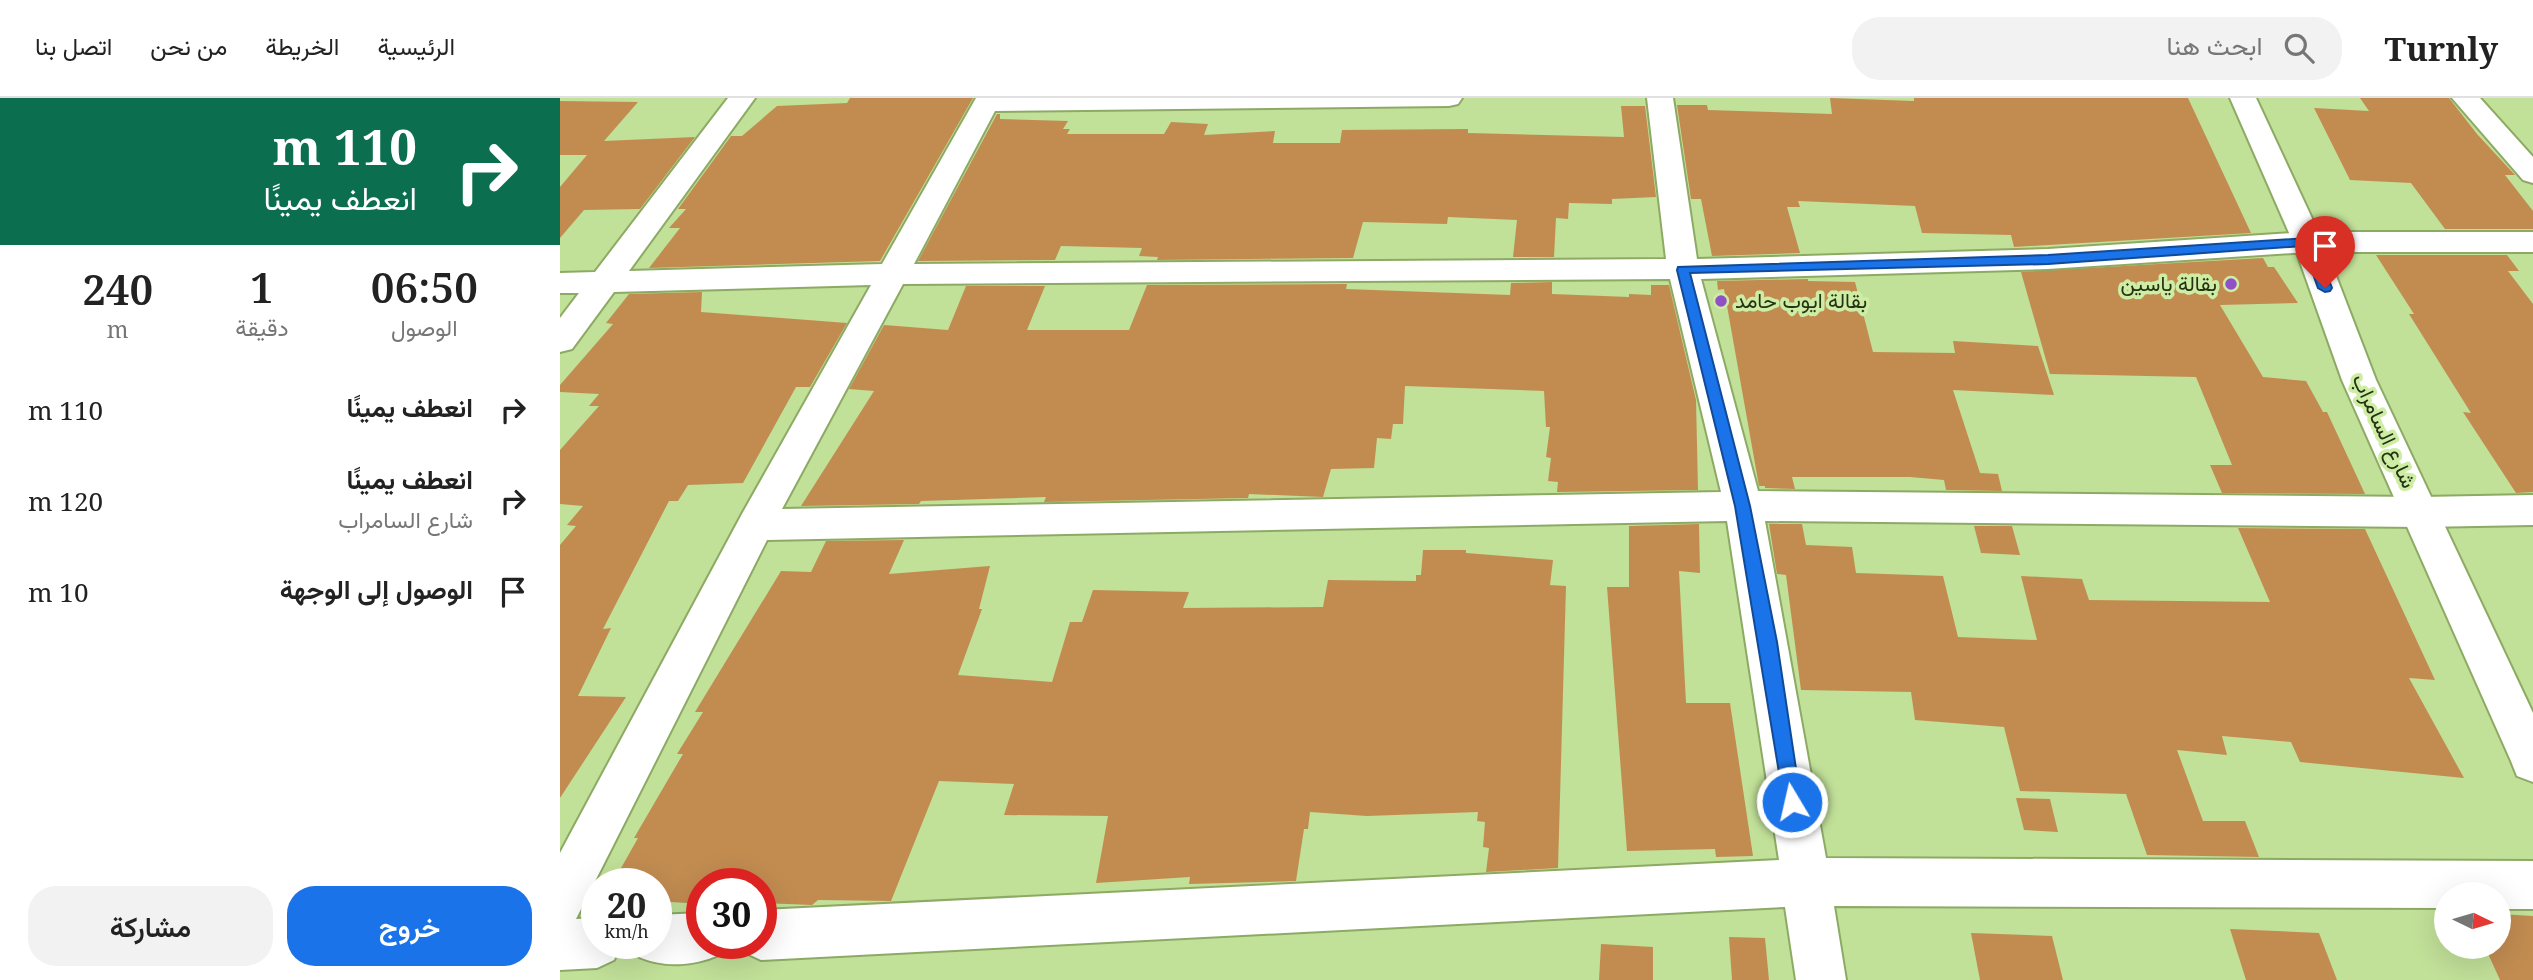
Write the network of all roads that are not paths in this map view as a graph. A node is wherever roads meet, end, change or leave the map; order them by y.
1 (742, 98) edge
2 (1449, 98) edge
3 (1660, 98) edge
4 (2243, 98) edge
5 (2465, 98) edge
6 (987, 101) edge
7 (2533, 173) edge
8 (2308, 242) junction
9 (2533, 242) edge
10 (1683, 270) junction
11 (893, 274) junction
12 (606, 281) junction
13 (560, 283) edge
14 (560, 341) edge
15 (1743, 506) junction
16 (2533, 510) edge
17 (2421, 512) junction
18 (755, 525) junction
19 (2533, 761) edge
20 (1804, 882) junction
21 (2533, 885) edge
22 (560, 902) edge
23 (777, 934) edge
24 (581, 944) edge
25 (560, 945) edge
26 (1821, 980) edge

1 - 12 street
2 - 6 street
3 - 10 street
4 - 8 street, شارع السامراب
5 - 7 street
6 - 11 street
8 - 9 street
8 - 10 street
8 - 17 street, شارع السامراب
10 - 11 street
10 - 15 street
11 - 12 street
11 - 18 street
12 - 13 street
12 - 14 street
15 - 17 street
15 - 18 street
15 - 20 street
16 - 17 street
17 - 19 street, شارع السامراب
18 - 22 street
20 - 21 street
20 - 23 street
20 - 26 street
24 - 25 street

